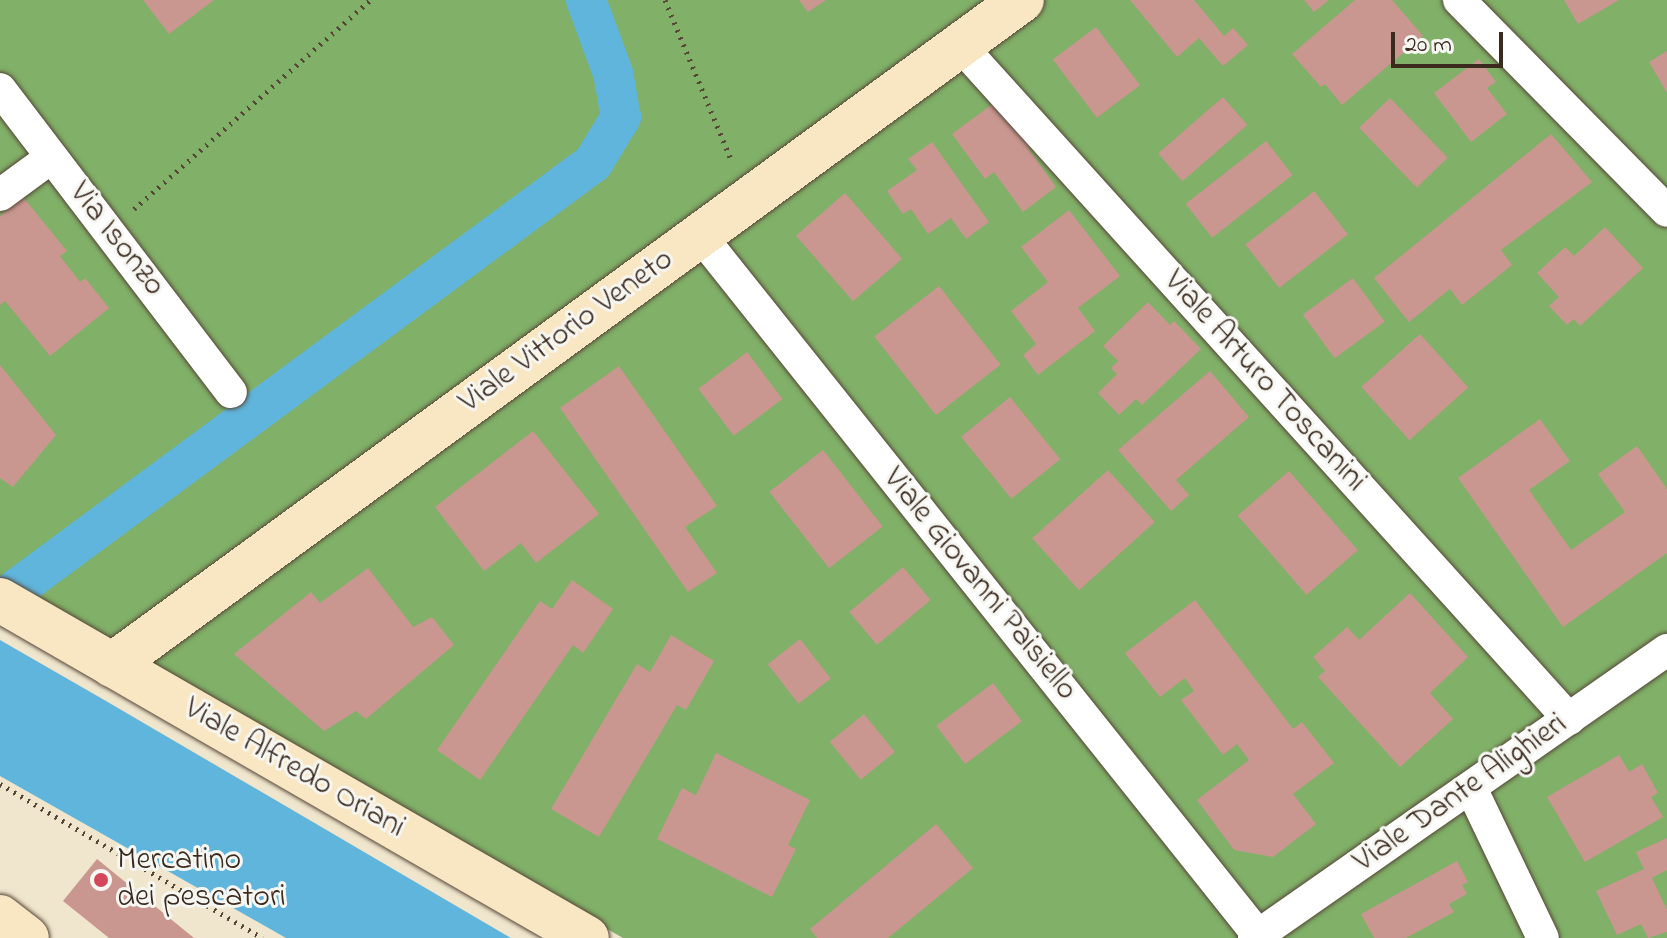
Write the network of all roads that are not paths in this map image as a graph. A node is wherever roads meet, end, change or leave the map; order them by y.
1 (1022, 0) edge
2 (1459, 0) edge
3 (959, 44) junction
4 (0, 89) edge
5 (52, 157) junction
6 (0, 195) edge
7 (1667, 211) edge
8 (700, 235) junction
9 (231, 392) dead end
10 (0, 600) edge
11 (1667, 650) edge
12 (112, 665) junction
13 (1569, 719) junction
14 (1471, 788) junction
15 (0, 917) edge
16 (1256, 937) edge
17 (27, 938) edge
18 (587, 938) edge
19 (1543, 938) edge

1 - 3 street, Viale Vittorio Veneto
2 - 7 street
3 - 8 street, Viale Vittorio Veneto
3 - 13 street, Viale Arturo Toscanini
4 - 5 street, Via Isonzo
5 - 6 street
5 - 9 street, Via Isonzo
8 - 12 street, Viale Vittorio Veneto
8 - 16 street, Viale Giovanni Paisiello
10 - 12 street, Viale Alfredo Oriani
11 - 13 street, Viale Dante Alighieri
12 - 18 street, Viale Alfredo Oriani
13 - 14 street, Viale Dante Alighieri
14 - 16 street, Viale Dante Alighieri
14 - 19 street
15 - 17 street

